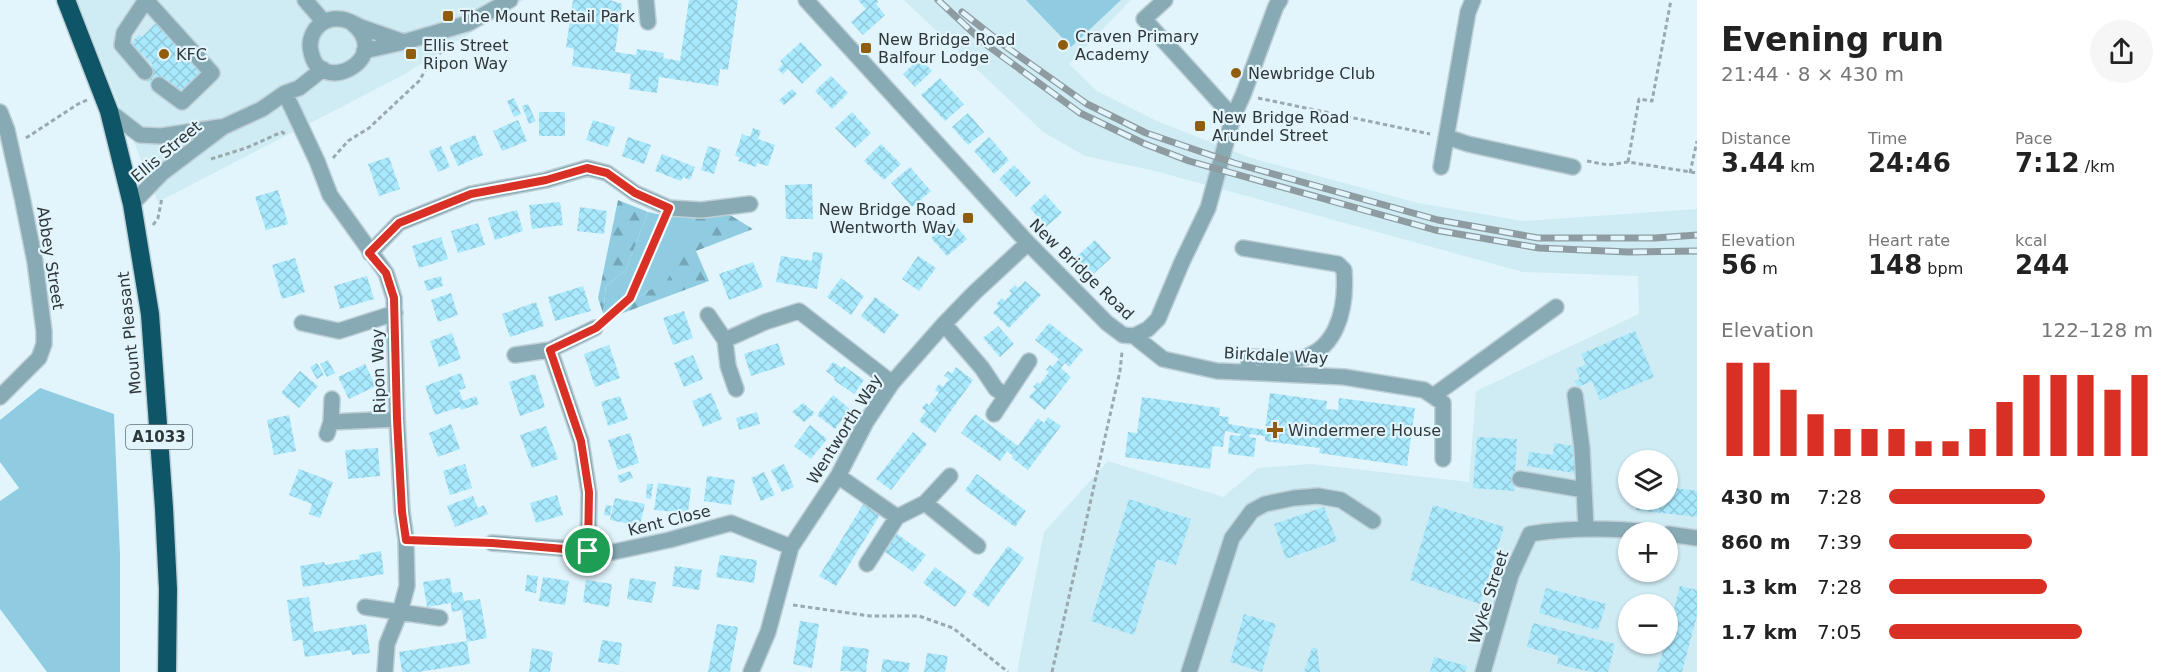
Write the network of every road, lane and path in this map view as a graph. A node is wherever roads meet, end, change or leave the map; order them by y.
1 (66, 0) edge
2 (305, 0) edge
3 (510, 0) edge
4 (646, 0) edge
5 (806, 0) edge
6 (1165, 0) edge
7 (1280, 0) edge
8 (1473, 0) edge
9 (1671, 0) edge
10 (324, 22) junction
11 (648, 22) dead end
12 (353, 24) junction
13 (405, 42) junction
14 (364, 51) junction
15 (312, 56) junction
16 (323, 69) junction
17 (146, 72) dead end
18 (159, 85) dead end
19 (292, 91) junction
20 (1244, 95) junction
21 (105, 102) junction
22 (0, 112) edge
23 (1233, 117) junction
24 (223, 126) junction
25 (1447, 137) junction
26 (1697, 141) edge
27 (12, 147) junction
28 (1628, 162) junction
29 (1441, 167) dead end
30 (1573, 167) joint
31 (1690, 173) junction
32 (1697, 173) edge
33 (132, 204) junction
34 (750, 204) dead end
35 (669, 208) junction
36 (1028, 243) junction
37 (1243, 248) dead end
38 (369, 253) junction
39 (1556, 307) dead end
40 (394, 313) junction
41 (708, 315) dead end
42 (302, 323) dead end
43 (944, 324) junction
44 (596, 328) joint
45 (1129, 336) junction
46 (725, 340) junction
47 (550, 350) junction
48 (515, 355) dead end
49 (1029, 361) dead end
50 (1247, 372) junction
51 (892, 383) junction
52 (736, 389) dead end
53 (1429, 393) junction
54 (1575, 395) dead end
55 (1006, 396) junction
56 (0, 397) edge
57 (332, 399) dead end
58 (994, 414) dead end
59 (397, 419) junction
60 (1443, 459) dead end
61 (838, 476) junction
62 (950, 476) dead end
63 (1520, 479) dead end
64 (1584, 490) junction
65 (926, 503) junction
66 (897, 517) junction
67 (1373, 521) dead end
68 (1586, 528) junction
69 (1618, 529) edge
70 (1678, 535) edge
71 (1697, 538) edge
72 (406, 540) junction
73 (492, 543) joint
74 (978, 546) dead end
75 (791, 547) junction
76 (588, 551) junction
77 (867, 564) dead end
78 (776, 603) junction
79 (365, 607) dead end
80 (400, 612) junction
81 (440, 618) dead end
82 (167, 672) edge
83 (385, 672) edge
84 (751, 672) edge
85 (1008, 672) edge
86 (1052, 672) edge
87 (1189, 672) edge
88 (1483, 672) edge

1 - 21 highway, Mount Pleasant / A1033
2 - 10 street
3 - 13 street
4 - 11 street
5 - 36 street, New Bridge Road
6 - 23 street
7 - 20 street, New Bridge Road
8 - 25 street
9 - 28 path
10 - 12 street
10 - 15 street
12 - 13 street
12 - 14 street
13 - 14 street
14 - 16 street
15 - 16 street
15 - 19 street
16 - 19 street, Ellis Street
17 - 18 street
19 - 24 street, Ellis Street
19 - 38 street, Ripon Way
20 - 23 street, New Bridge Road
20 - 25 path
21 - 24 street, Ellis Street
21 - 27 path
21 - 33 highway, Mount Pleasant / A1033
22 - 27 street, Abbey Street
23 - 45 street, New Bridge Road
24 - 33 street, Ellis Street
25 - 29 street
25 - 30 street
26 - 31 path
27 - 56 street, Abbey Street
28 - 30 path
28 - 31 path
31 - 32 path
33 - 82 highway, Mount Pleasant / A1033
34 - 35 street
35 - 38 street
35 - 44 path
36 - 43 street, Wentworth Way
36 - 45 street, New Bridge Road
37 - 50 street
38 - 40 street, Ripon Way
39 - 53 street
40 - 42 street
40 - 59 street, Ripon Way
41 - 46 street
43 - 51 street, Wentworth Way
43 - 55 street
44 - 47 street
45 - 50 street, Birkdale Way
45 - 86 path
46 - 51 street
46 - 52 street
47 - 48 street
47 - 76 street
49 - 55 street
50 - 53 street, Birkdale Way
51 - 61 street, Wentworth Way
53 - 60 street
54 - 64 street
55 - 58 street
57 - 59 street
59 - 72 street, Ripon Way
61 - 66 street
61 - 75 street, Wentworth Way
62 - 65 street
63 - 64 street
64 - 68 street
65 - 66 street
65 - 74 street
66 - 77 street
67 - 87 street
68 - 69 street
68 - 88 street, Wyke Street
70 - 71 street
72 - 73 path
72 - 80 street, Ripon Way
73 - 76 street, Kent Close
75 - 76 street, Kent Close
75 - 78 street, Wentworth Way
78 - 84 street, Wentworth Way
78 - 85 path
79 - 80 street
80 - 81 street
80 - 83 street, Ripon Way

